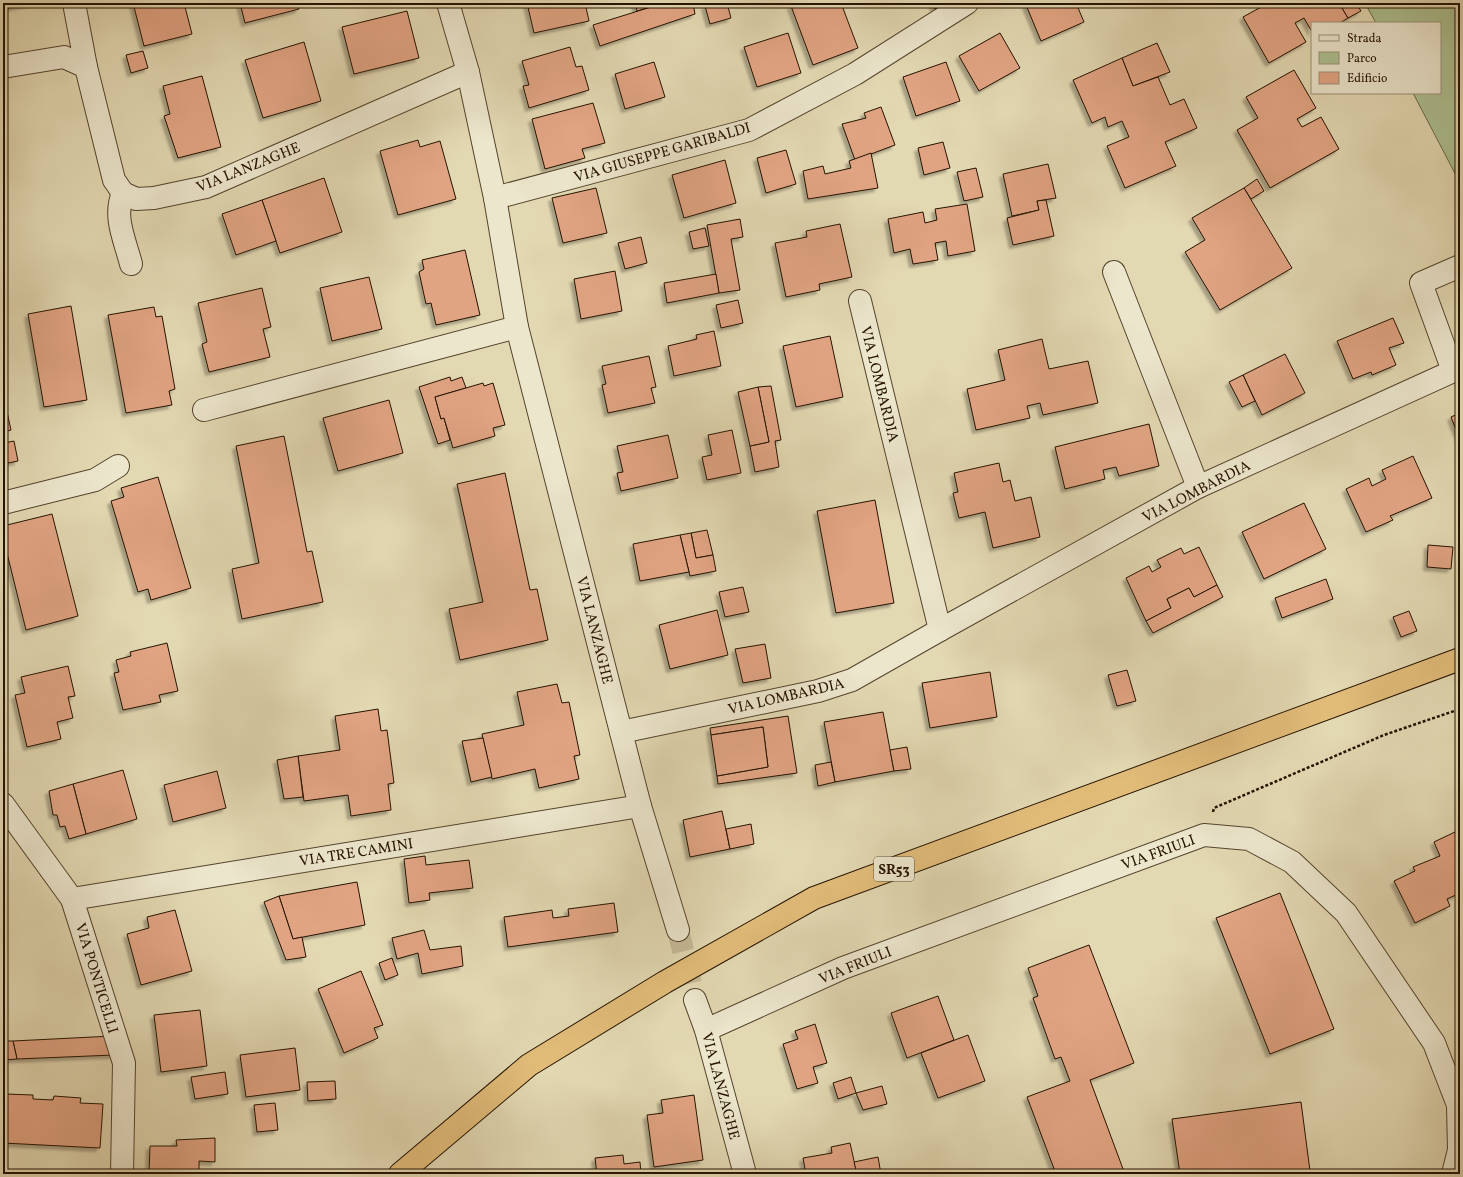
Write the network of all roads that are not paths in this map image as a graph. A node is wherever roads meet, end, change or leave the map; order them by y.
1 (74, 3) edge
2 (448, 3) edge
3 (967, 3) edge
4 (86, 66) junction
5 (3, 67) edge
6 (468, 72) junction
7 (122, 193) junction
8 (495, 198) junction
9 (131, 264) dead end
10 (1460, 266) edge
11 (1114, 272) dead end
12 (860, 301) dead end
13 (517, 327) junction
14 (1457, 370) edge
15 (204, 410) dead end
16 (118, 466) dead end
17 (1198, 487) junction
18 (3, 503) edge
19 (940, 630) junction
20 (1460, 658) edge
21 (621, 732) junction
22 (3, 804) edge
23 (640, 806) junction
24 (72, 899) junction
25 (678, 930) tunnel mouth
26 (695, 1000) tunnel mouth
27 (706, 1030) junction
28 (122, 1174) edge
29 (400, 1174) edge
30 (745, 1174) edge
31 (1453, 1174) edge

1 - 4 street
2 - 6 street, VIA LANZAGHE
3 - 8 street, VIA GIUSEPPE GARIBALDI
4 - 5 street
4 - 7 street
6 - 7 street, VIA LANZAGHE
6 - 8 street, VIA LANZAGHE
7 - 9 street
8 - 13 street, VIA LANZAGHE
10 - 14 street
11 - 17 street
12 - 19 street, VIA LOMBARDIA
13 - 15 street
13 - 21 street, VIA LANZAGHE
14 - 17 street, VIA LOMBARDIA
16 - 18 street
17 - 19 street, VIA LOMBARDIA
19 - 21 street, VIA LOMBARDIA
20 - 29 highway, SR53
21 - 23 street, VIA LANZAGHE
22 - 24 street, VIA PONTICELLI
23 - 24 street, VIA TRE CAMINI
23 - 25 street, VIA LANZAGHE
24 - 28 street, VIA PONTICELLI
26 - 27 street, VIA LANZAGHE
27 - 30 street, VIA LANZAGHE
27 - 31 street, VIA FRIULI

